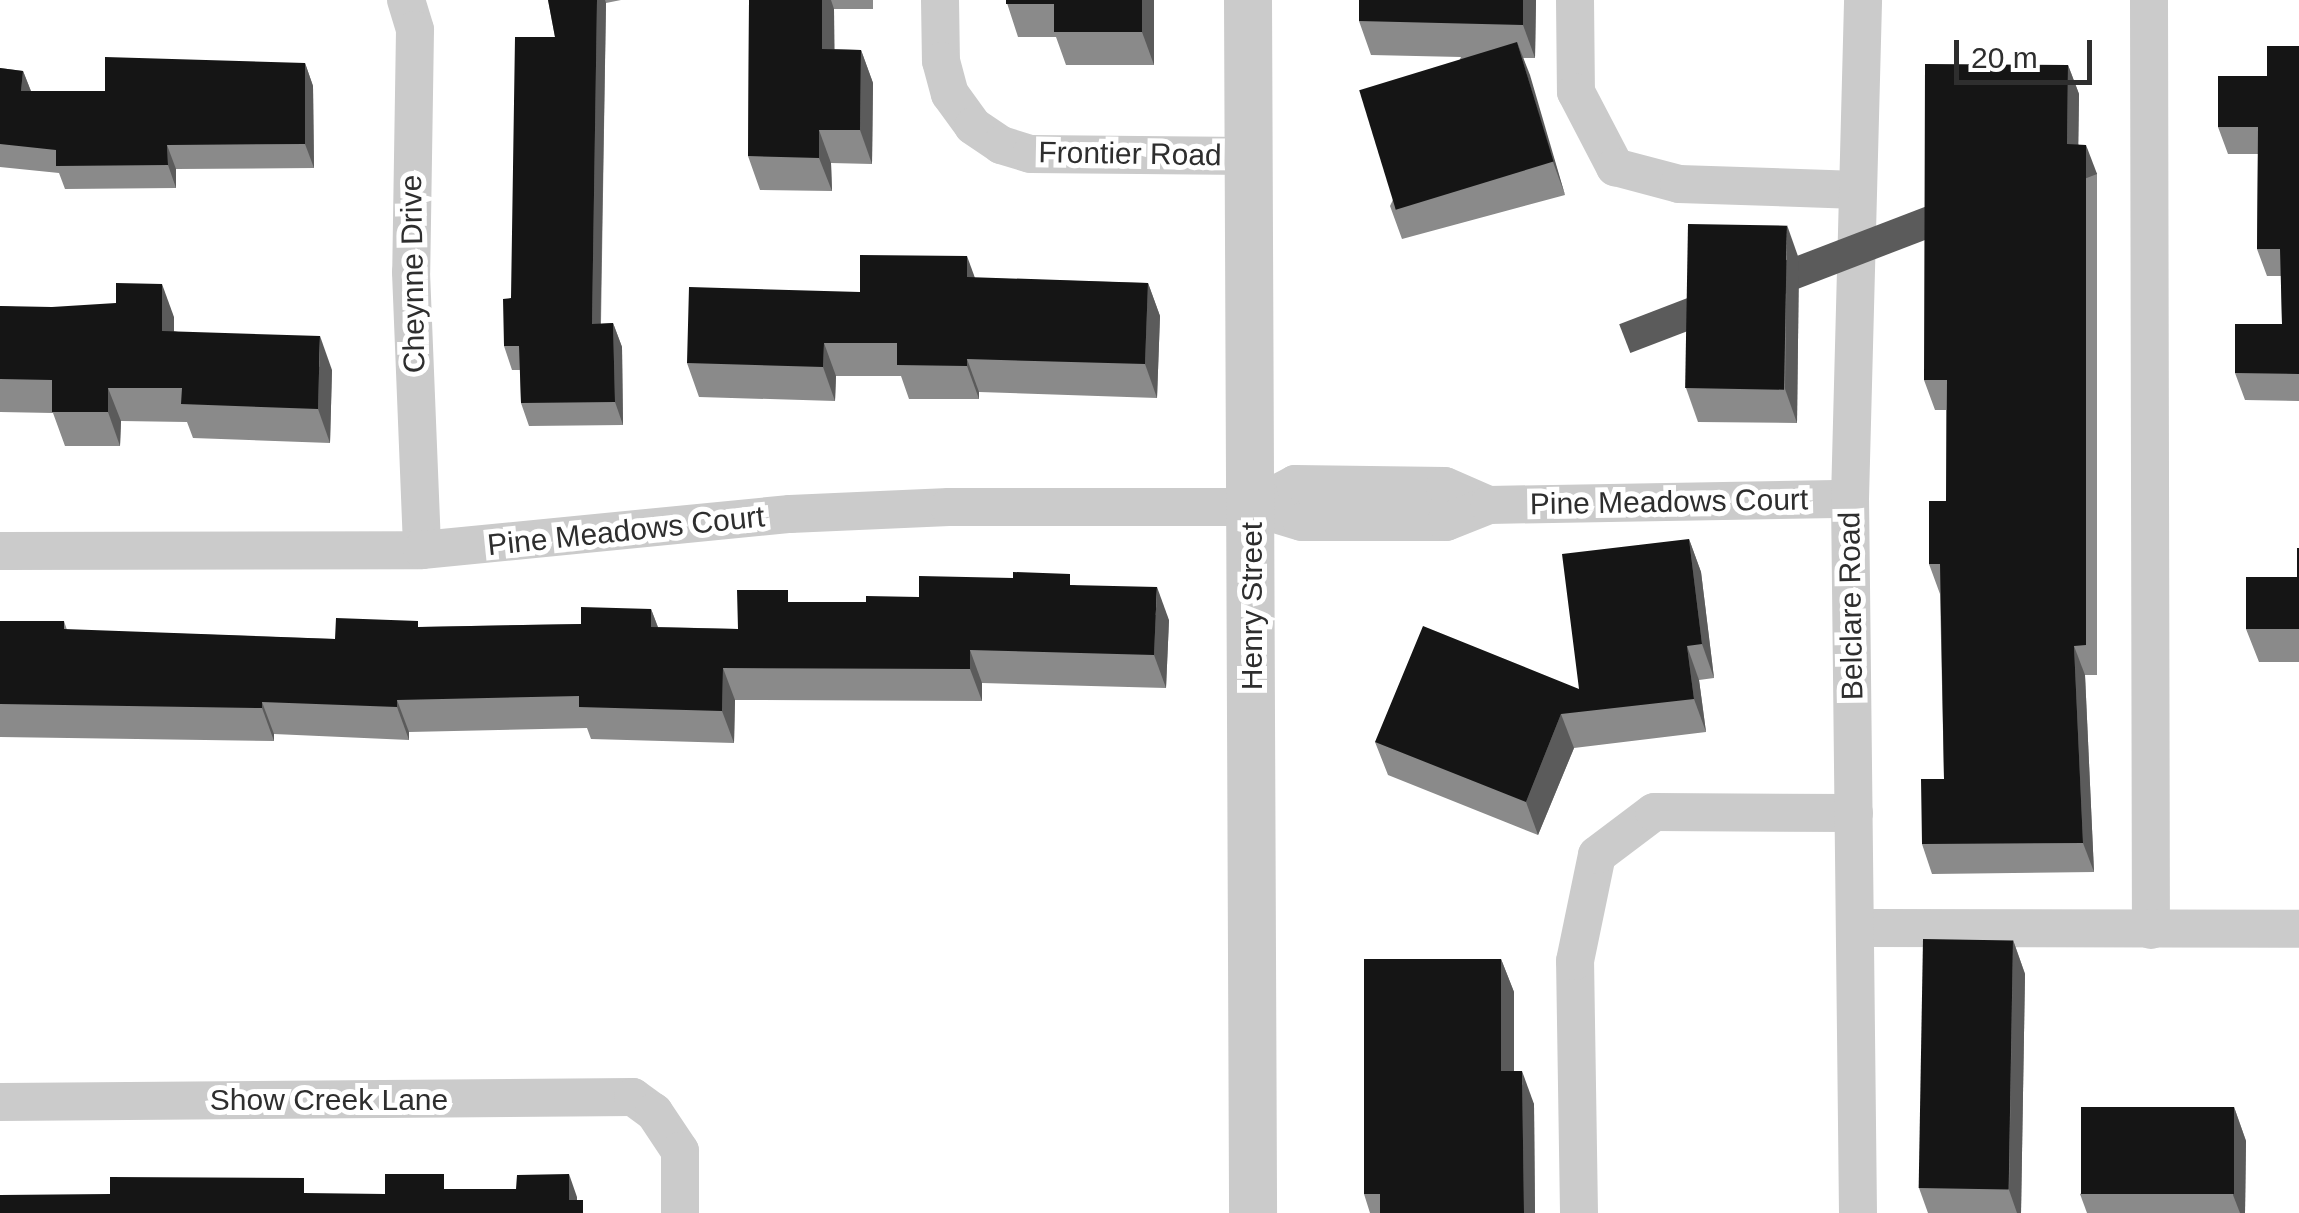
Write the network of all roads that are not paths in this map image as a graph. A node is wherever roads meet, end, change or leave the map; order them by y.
1 (406, 0) edge
2 (940, 0) edge
3 (1248, 0) edge
4 (1575, 0) edge
5 (1862, 0) edge
6 (2149, 0) edge
7 (1248, 156) junction
8 (1858, 190) junction
9 (1850, 500) junction
10 (1252, 507) junction
11 (422, 550) junction
12 (0, 551) edge
13 (1854, 813) junction
14 (1859, 928) junction
15 (2152, 930) junction
16 (2299, 930) edge
17 (0, 1102) edge
18 (680, 1213) edge
19 (1253, 1213) edge
20 (1578, 1213) edge
21 (1858, 1213) edge

1 - 11 street, Cheynne Drive
2 - 7 street, Frontier Road
3 - 7 street, Henry Street
4 - 8 street
5 - 8 street, Belclare Road
6 - 15 street
7 - 10 street, Henry Street
8 - 9 street, Belclare Road
9 - 10 street, Pine Meadows Court
9 - 13 street, Belclare Road
10 - 11 street, Pine Meadows Court
10 - 19 street, Henry Street
11 - 12 street, Pine Meadows Court
13 - 14 street, Belclare Road
13 - 20 street
14 - 15 street
14 - 21 street, Belclare Road
15 - 16 street
17 - 18 street, Show Creek Lane

